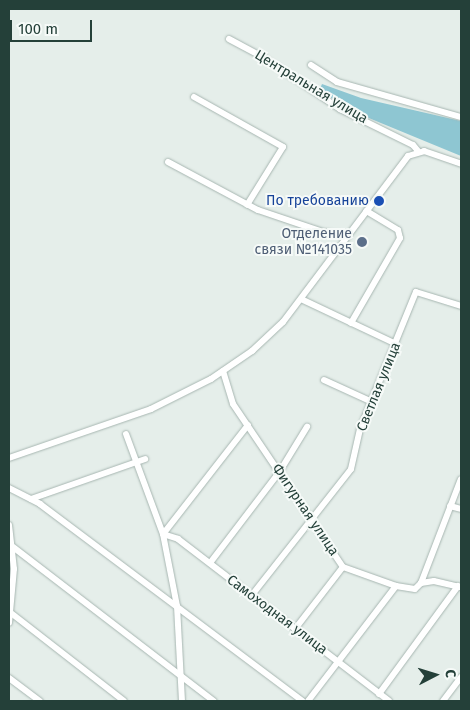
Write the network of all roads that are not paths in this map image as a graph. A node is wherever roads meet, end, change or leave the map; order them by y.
1 (229, 39) dead end
2 (311, 65) dead end
3 (194, 97) dead end
4 (461, 117) edge
5 (418, 151) junction
6 (168, 162) dead end
7 (461, 164) edge
8 (247, 205) junction
9 (366, 211) junction
10 (348, 235) junction
11 (301, 299) junction
12 (461, 306) edge
13 (351, 323) junction
14 (396, 344) junction
15 (223, 371) junction
16 (324, 380) dead end
17 (372, 402) junction
18 (248, 425) junction
19 (307, 428) dead end
20 (126, 434) dead end
21 (9, 458) edge
22 (145, 459) dead end
23 (136, 462) junction
24 (280, 472) junction
25 (461, 479) edge
26 (9, 488) edge
27 (31, 499) junction
28 (450, 506) junction
29 (461, 509) edge
30 (310, 518) junction
31 (9, 525) edge
32 (163, 534) junction
33 (13, 547) junction
34 (210, 563) junction
35 (343, 567) junction
36 (421, 584) junction
37 (396, 586) junction
38 (460, 587) edge
39 (252, 595) junction
40 (178, 606) junction
41 (11, 613) junction
42 (9, 623) edge
43 (295, 629) junction
44 (337, 660) junction
45 (182, 677) junction
46 (461, 677) edge
47 (9, 678) edge
48 (379, 694) junction
49 (40, 701) edge
50 (124, 701) edge
51 (182, 701) edge
52 (214, 701) edge
53 (302, 701) edge
54 (308, 701) edge
55 (389, 701) edge
56 (443, 701) edge

1 - 5 street, Центральная улица
2 - 4 street
3 - 8 street
5 - 7 street
5 - 9 street
6 - 8 street
8 - 10 street
9 - 10 street
9 - 13 street
10 - 11 street
11 - 13 street
11 - 15 street
12 - 14 street, Светлая улица
13 - 14 street
14 - 17 street, Светлая улица
15 - 18 street, Фигурная улица
15 - 21 street
16 - 17 street
17 - 30 street, Светлая улица
18 - 24 street, Фигурная улица
18 - 32 street
19 - 24 street
20 - 23 street
22 - 23 street
23 - 27 street
23 - 32 street
24 - 30 street, Фигурная улица
24 - 34 street
25 - 28 street
26 - 27 street
27 - 40 street
28 - 29 street
28 - 36 street
30 - 35 street, Фигурная улица
30 - 39 street, Светлая улица
31 - 33 street
32 - 34 street, Самоходная улица
32 - 40 street
33 - 41 street
33 - 45 street
34 - 39 street, Самоходная улица
35 - 37 street, Фигурная улица
35 - 43 street
36 - 37 street, Фигурная улица
36 - 38 street, Фигурная улица
37 - 44 street
38 - 48 street
39 - 43 street, Самоходная улица
40 - 45 street
40 - 53 street
41 - 42 street
41 - 50 street
43 - 44 street, Самоходная улица
44 - 48 street, Самоходная улица
44 - 54 street
45 - 51 street
45 - 52 street
46 - 56 street
47 - 49 street
48 - 55 street, Самоходная улица

